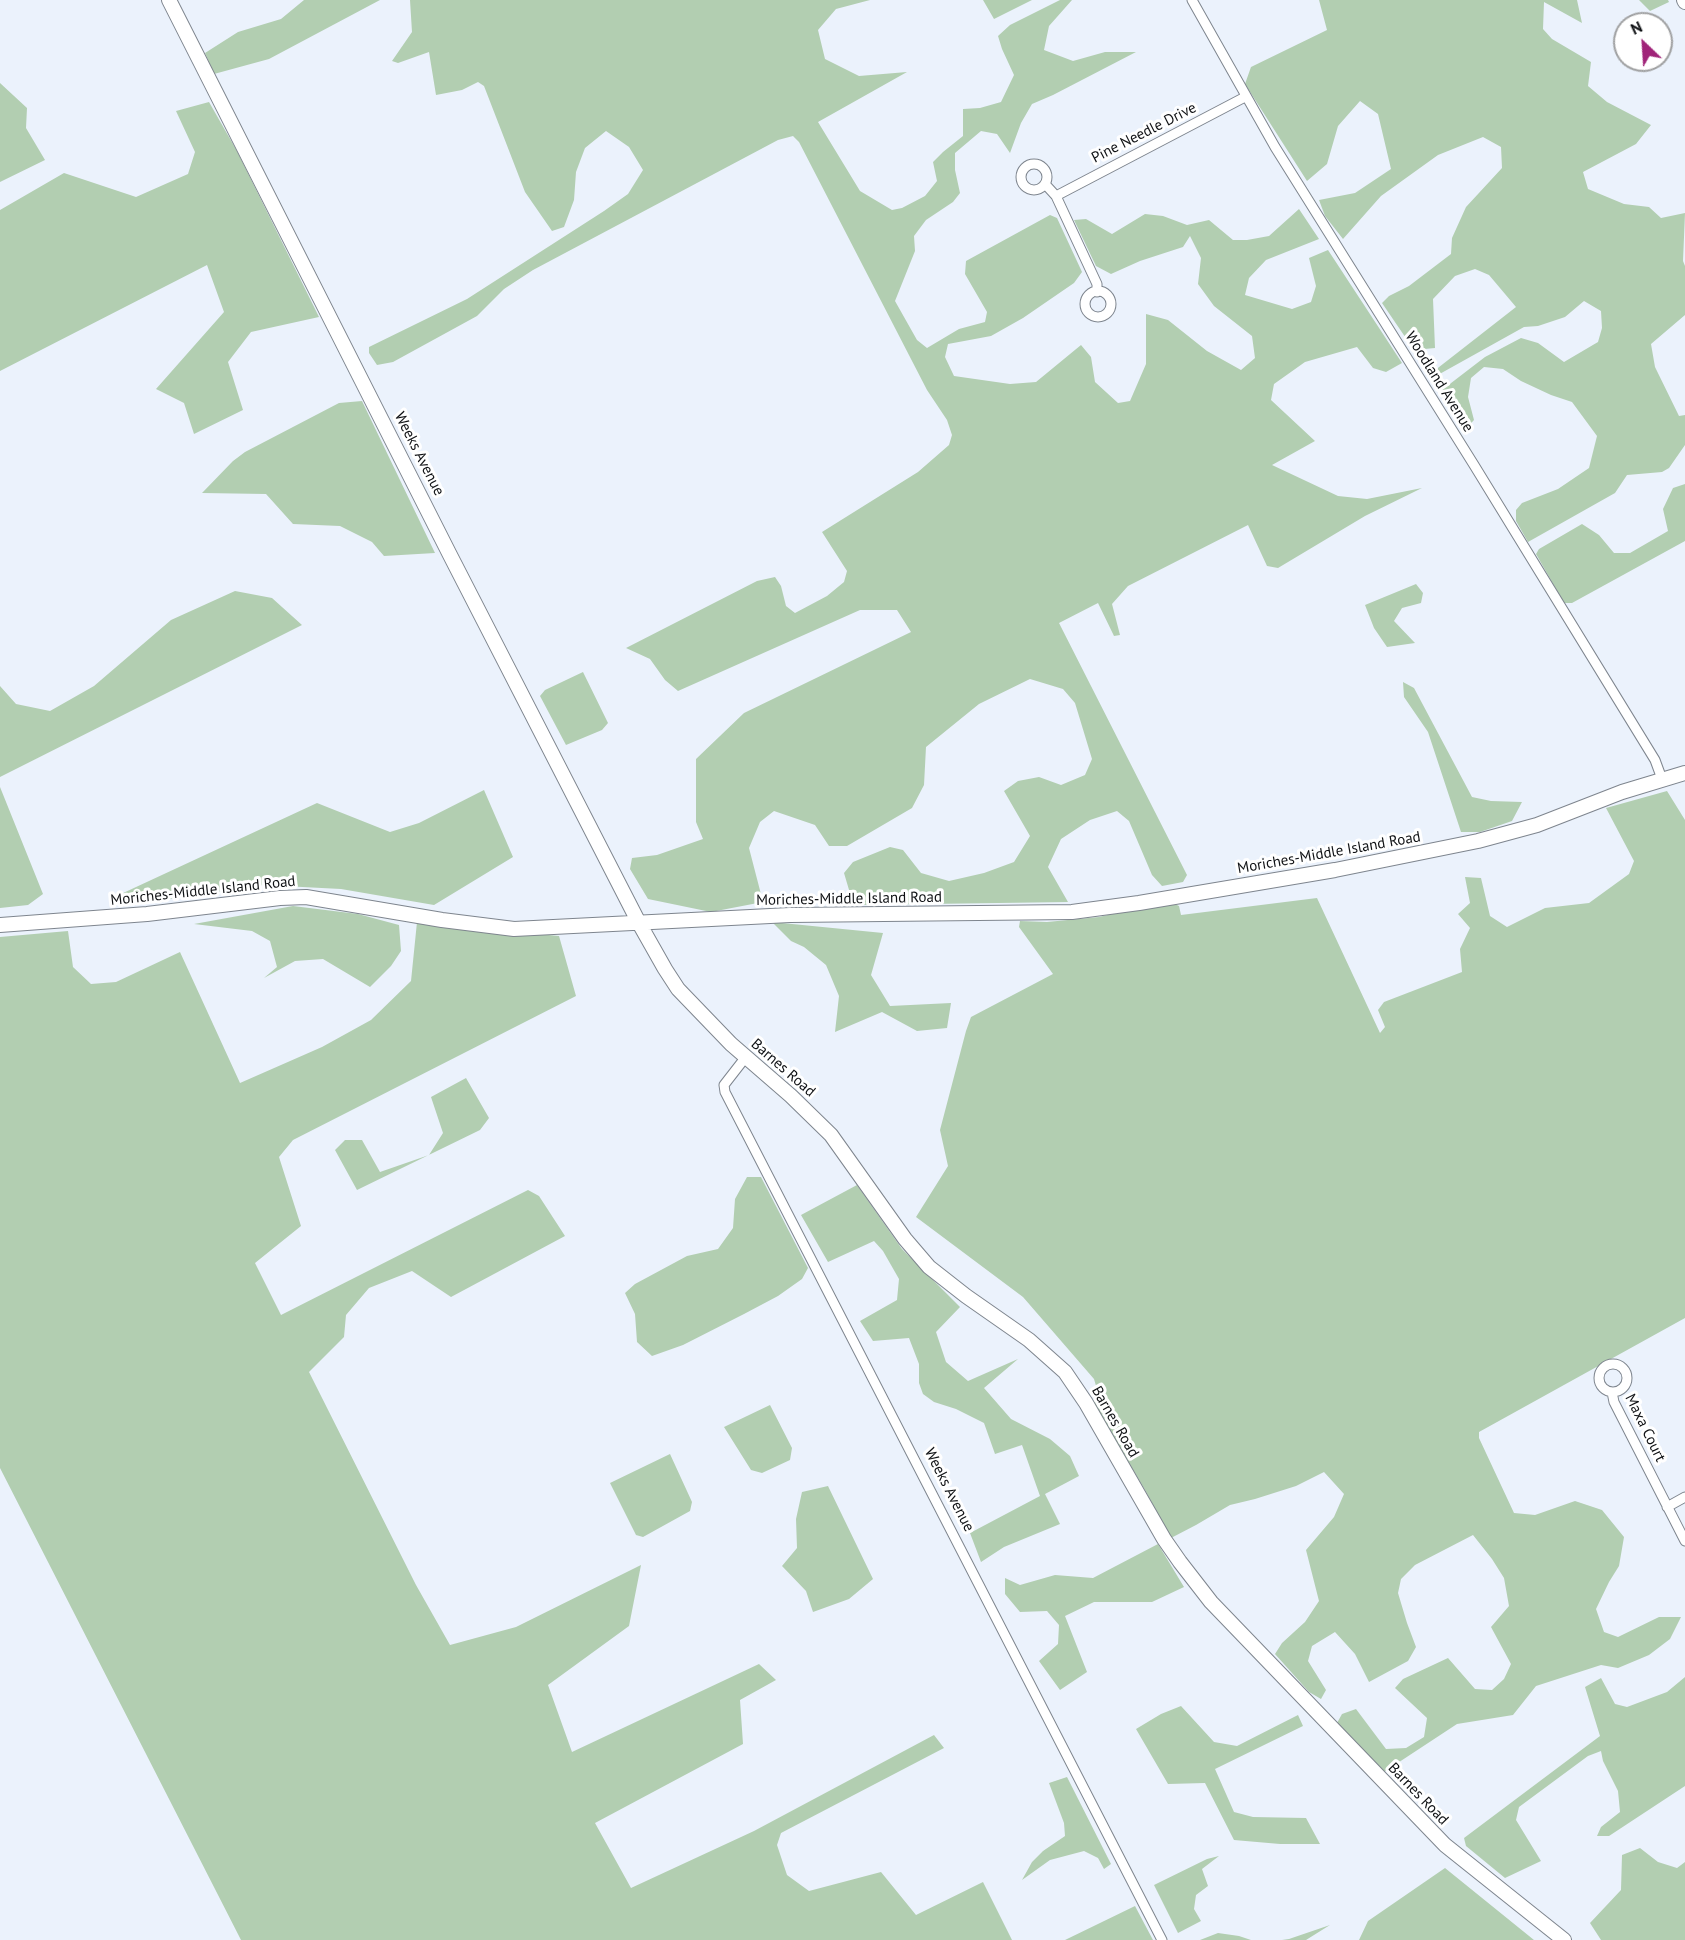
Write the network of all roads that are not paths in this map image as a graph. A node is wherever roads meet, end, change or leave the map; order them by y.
1 (169, 0) edge
2 (1192, 0) edge
3 (1245, 97) junction
4 (1045, 184) dead end
5 (1056, 196) junction
6 (1097, 292) dead end
7 (1685, 773) edge
8 (1662, 779) junction
9 (639, 923) junction
10 (0, 925) edge
11 (745, 1058) junction
12 (1612, 1392) dead end
13 (1685, 1497) edge
14 (1667, 1507) junction
15 (1685, 1542) edge
16 (1162, 1940) edge
17 (1564, 1940) edge

1 - 9 street, Weeks Avenue
2 - 3 street, Woodland Avenue
3 - 5 street, Pine Needle Drive
3 - 8 street, Woodland Avenue
4 - 5 street
5 - 6 street
7 - 8 street, Moriches-Middle Island Road
8 - 9 street, Moriches-Middle Island Road
9 - 10 street, Moriches-Middle Island Road
9 - 11 street, Barnes Road
11 - 16 street, Weeks Avenue
11 - 17 street, Barnes Road
12 - 14 street, Maxa Court
13 - 14 street
14 - 15 street, Maxa Court

